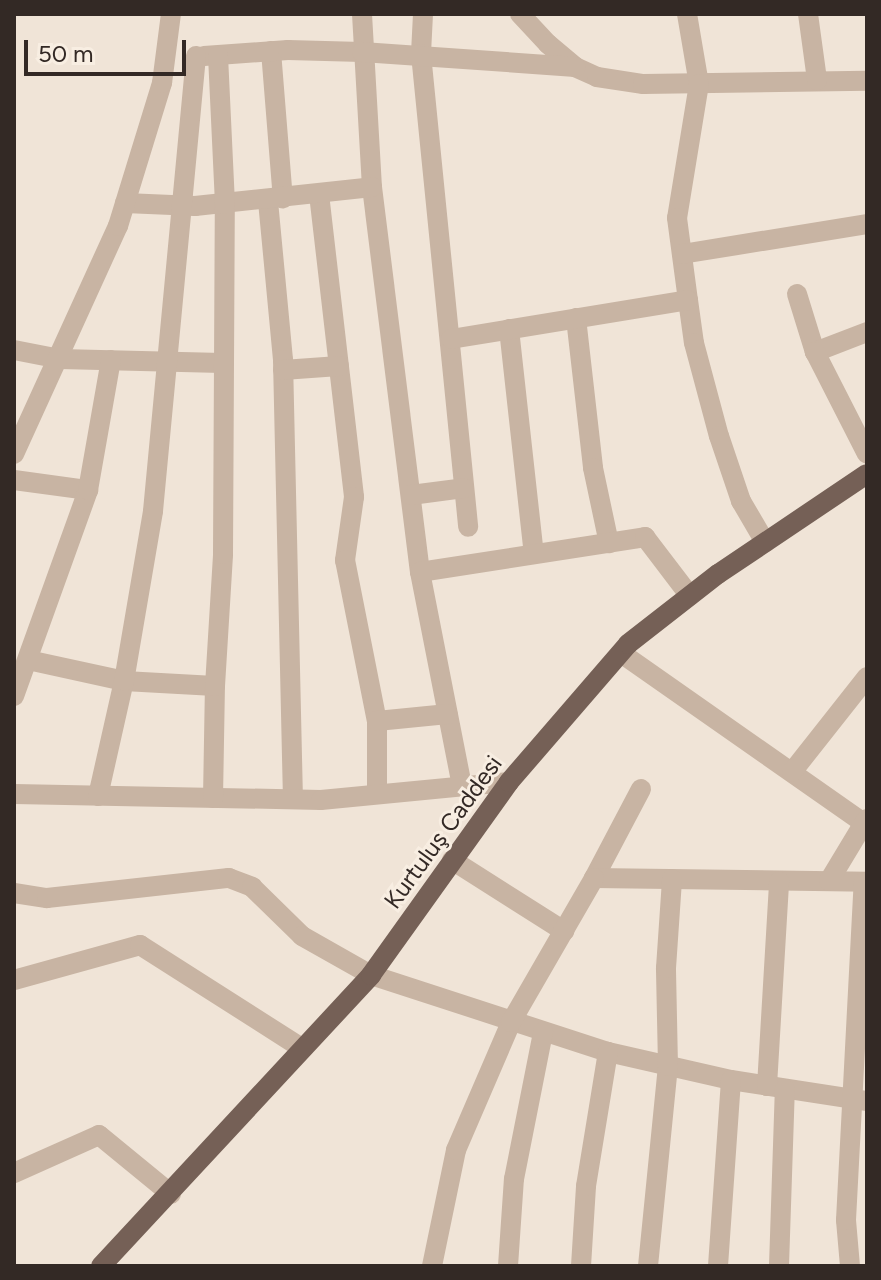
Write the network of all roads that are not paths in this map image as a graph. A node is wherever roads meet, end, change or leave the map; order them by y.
1 (171, 14) edge
2 (362, 14) edge
3 (423, 14) edge
4 (520, 14) edge
5 (687, 14) edge
6 (808, 14) edge
7 (271, 51) junction
8 (362, 52) junction
9 (168, 54) junction
10 (421, 54) junction
11 (196, 56) junction
12 (218, 56) junction
13 (575, 67) junction
14 (817, 80) junction
15 (867, 81) edge
16 (699, 84) junction
17 (372, 187) junction
18 (319, 194) junction
19 (275, 200) junction
20 (125, 203) junction
21 (225, 204) junction
22 (184, 205) junction
23 (867, 224) edge
24 (682, 254) junction
25 (797, 294) dead end
26 (688, 300) junction
27 (576, 318) junction
28 (509, 329) junction
29 (867, 332) edge
30 (451, 339) junction
31 (14, 350) edge
32 (815, 352) junction
33 (60, 359) junction
34 (111, 360) junction
35 (170, 362) junction
36 (222, 363) junction
37 (339, 366) junction
38 (283, 370) junction
39 (14, 454) edge
40 (867, 454) edge
41 (867, 474) edge
42 (14, 480) edge
43 (464, 488) junction
44 (88, 490) junction
45 (411, 495) junction
46 (468, 527) dead end
47 (765, 542) junction
48 (609, 543) junction
49 (534, 554) junction
50 (420, 572) junction
51 (690, 596) junction
52 (621, 653) junction
53 (28, 660) junction
54 (867, 677) edge
55 (124, 681) junction
56 (215, 686) junction
57 (14, 696) edge
58 (448, 714) junction
59 (377, 721) junction
60 (792, 772) junction
61 (509, 782) junction
62 (462, 786) junction
63 (641, 789) dead end
64 (14, 794) edge
65 (377, 794) junction
66 (98, 796) junction
67 (213, 798) junction
68 (293, 799) junction
69 (866, 821) edge
70 (452, 860) junction
71 (594, 878) junction
72 (672, 879) junction
73 (779, 881) junction
74 (829, 881) junction
75 (866, 882) edge
76 (14, 893) edge
77 (564, 931) junction
78 (371, 975) junction
79 (14, 980) edge
80 (511, 1022) junction
81 (543, 1032) junction
82 (303, 1049) junction
83 (608, 1052) junction
84 (668, 1066) junction
85 (731, 1080) junction
86 (776, 1088) junction
87 (860, 1101) edge
88 (14, 1173) edge
89 (171, 1194) junction
90 (101, 1266) edge
91 (432, 1266) edge
92 (508, 1266) edge
93 (581, 1266) edge
94 (648, 1266) edge
95 (718, 1266) edge
96 (779, 1266) edge
97 (850, 1266) edge

1 - 9 street
2 - 8 street
3 - 10 street
4 - 13 street
5 - 16 street
6 - 14 street
7 - 8 street
7 - 12 street
7 - 19 street
8 - 10 street
8 - 17 street
9 - 11 street
9 - 20 street
10 - 13 street
10 - 30 street
11 - 12 street
11 - 22 street
12 - 21 street
13 - 16 street
14 - 15 street
14 - 16 street
16 - 24 street
17 - 18 street
17 - 45 street
18 - 19 street
18 - 37 street
19 - 21 street
19 - 38 street
20 - 22 street
20 - 33 street
21 - 22 street
21 - 36 street
22 - 35 street
23 - 24 street
24 - 26 street
25 - 32 street
26 - 27 street
26 - 47 street
27 - 28 street
27 - 48 street
28 - 30 street
28 - 49 street
29 - 32 street
30 - 43 street
31 - 33 street
32 - 40 street
33 - 34 street
33 - 39 street
34 - 35 street
34 - 44 street
35 - 36 street
35 - 55 street
36 - 56 street
37 - 38 street
37 - 59 street
38 - 68 street
41 - 47 main road, Kurtuluş Caddesi
42 - 44 street
43 - 45 street
43 - 46 street
44 - 53 street
45 - 50 street
47 - 51 main road, Kurtuluş Caddesi
48 - 49 street
48 - 51 street
49 - 50 street
50 - 58 street
51 - 52 main road, Kurtuluş Caddesi
52 - 60 street
52 - 61 main road, Kurtuluş Caddesi
53 - 55 street
53 - 57 street
54 - 60 street
55 - 56 street
55 - 66 street
56 - 67 street
58 - 59 street
58 - 62 street
59 - 65 street
60 - 69 street
61 - 62 street
61 - 70 main road, Kurtuluş Caddesi
62 - 65 street
63 - 71 street
64 - 66 street
65 - 68 street
66 - 67 street
67 - 68 street
69 - 74 street
70 - 77 street
70 - 78 main road, Kurtuluş Caddesi
71 - 72 street
71 - 77 street
72 - 73 street
72 - 84 street
73 - 74 street
73 - 86 street
74 - 75 street
75 - 87 street
76 - 78 street
77 - 80 street
78 - 80 street
78 - 82 main road, Kurtuluş Caddesi
79 - 82 street
80 - 81 street
80 - 91 street
81 - 83 street
81 - 92 street
82 - 89 main road, Kurtuluş Caddesi
83 - 84 street
83 - 93 street
84 - 85 street
84 - 94 street
85 - 86 street
85 - 95 street
86 - 87 street
86 - 96 street
87 - 97 street
88 - 89 street
89 - 90 main road, Kurtuluş Caddesi

